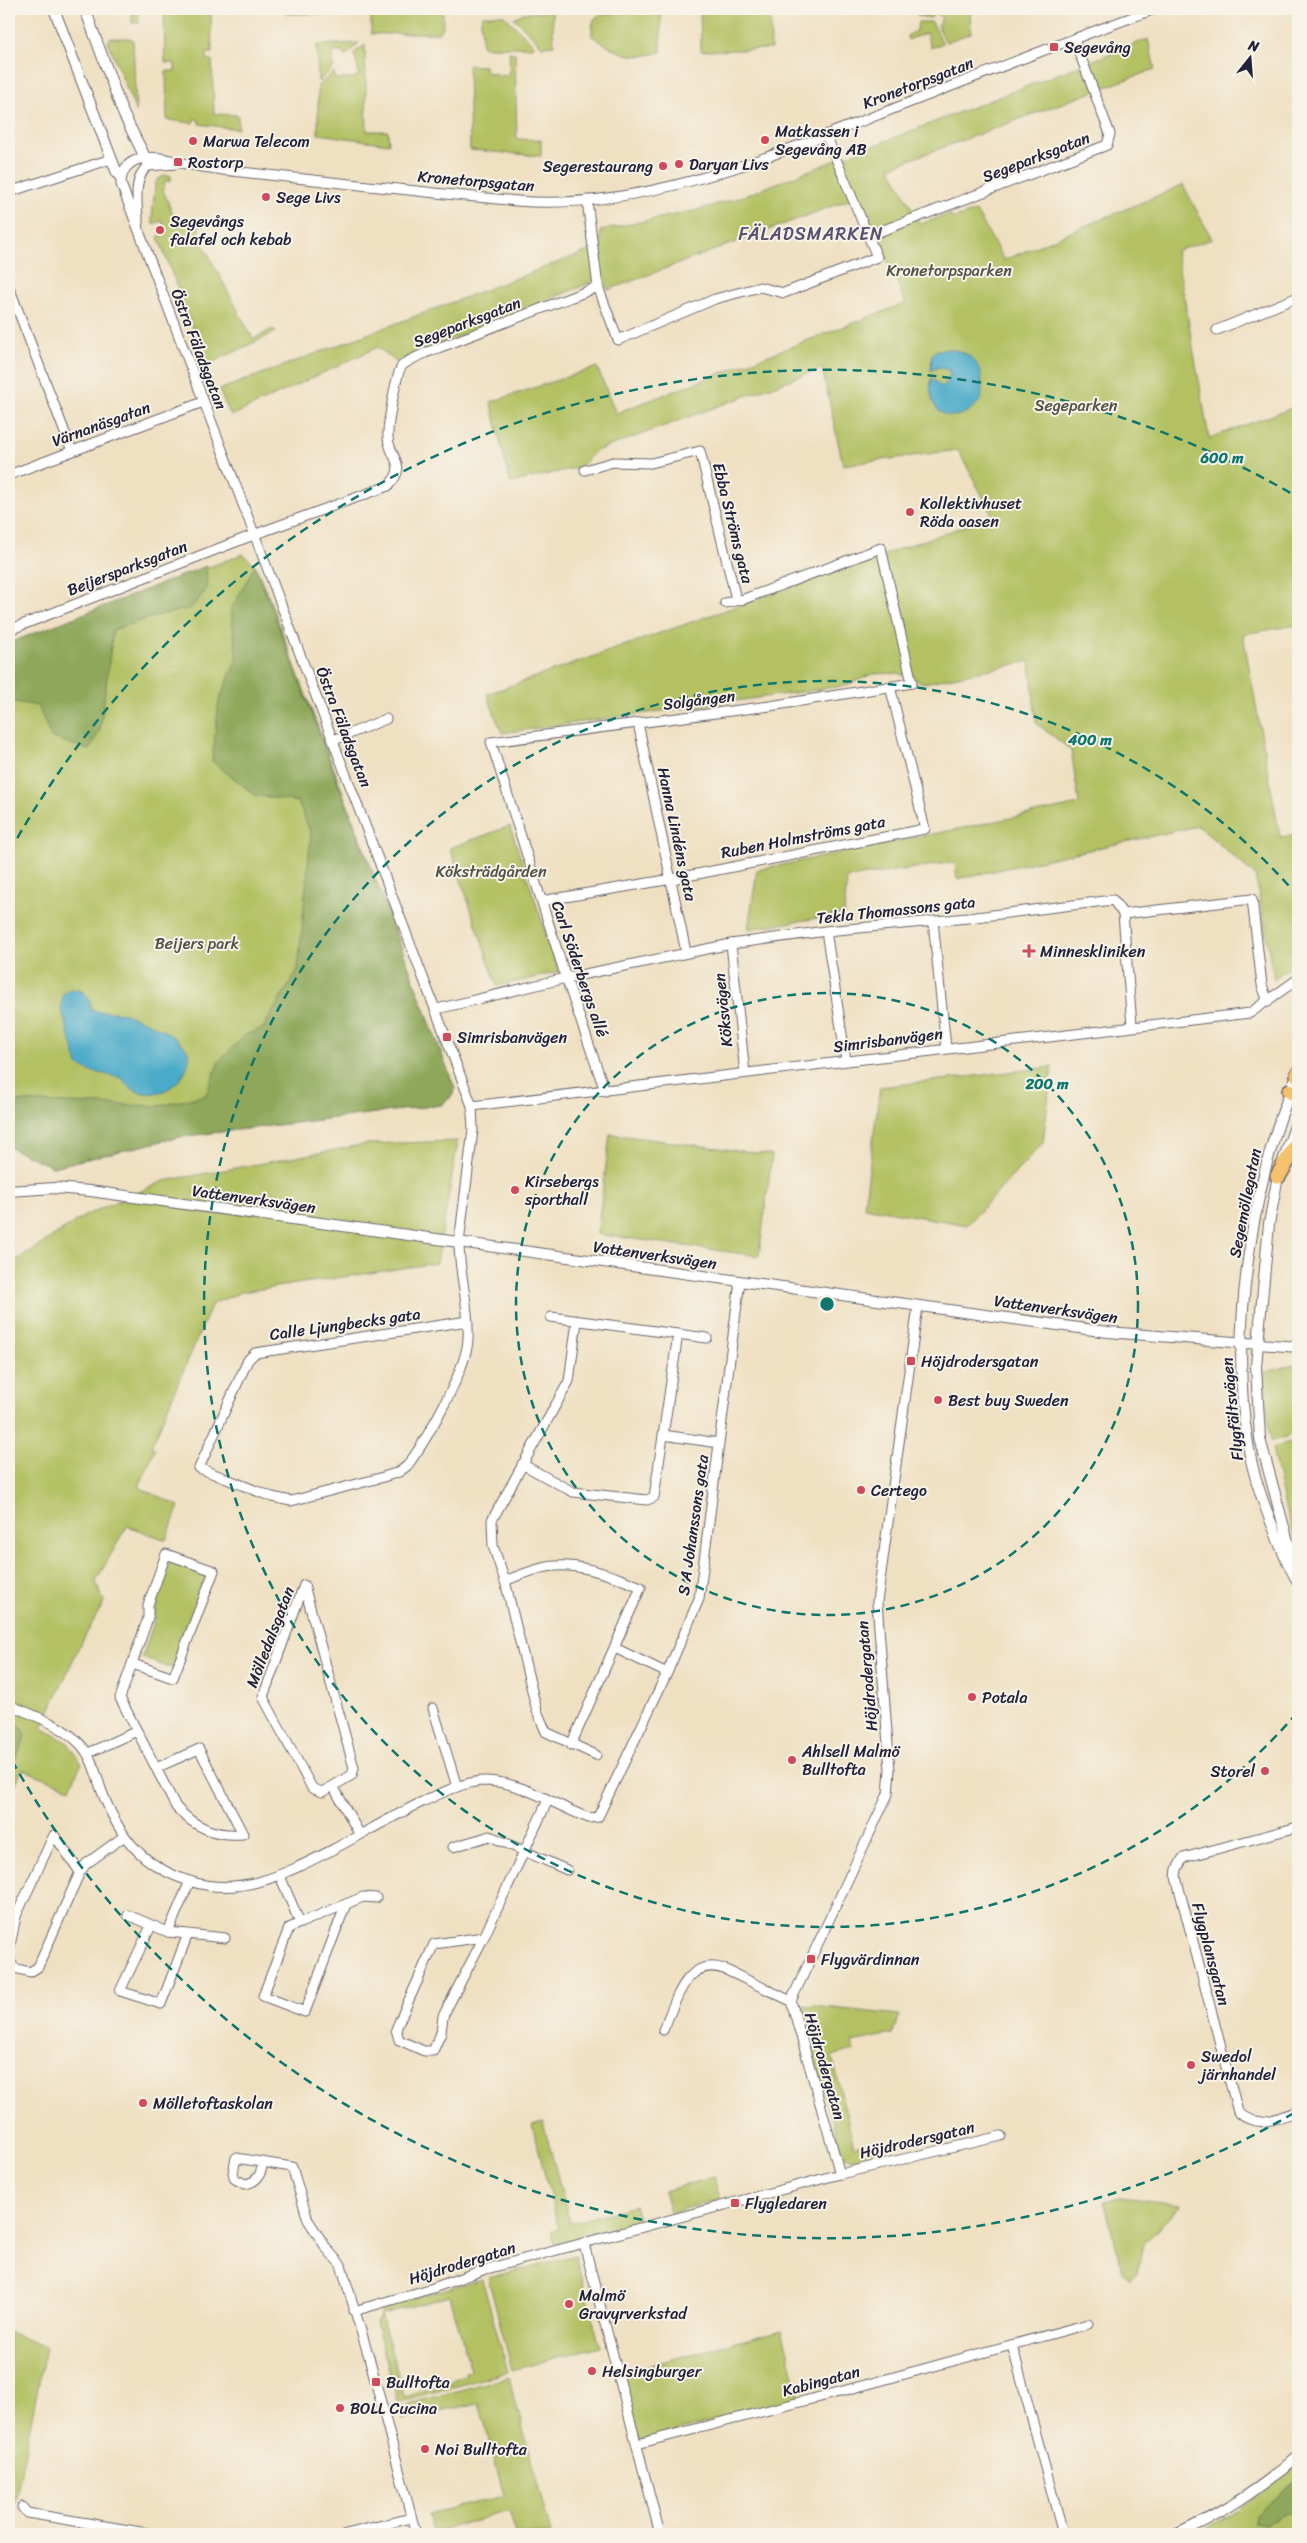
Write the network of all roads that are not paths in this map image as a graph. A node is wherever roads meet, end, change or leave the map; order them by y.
1 (54, 9) edge
2 (85, 9) edge
3 (1155, 9) edge
4 (1074, 39) junction
5 (826, 135) junction
6 (111, 159) junction
7 (146, 162) junction
8 (121, 178) junction
9 (138, 181) junction
10 (9, 192) edge
11 (587, 200) junction
12 (138, 230) junction
13 (868, 236) junction
14 (9, 287) edge
15 (598, 287) junction
16 (1298, 297) edge
17 (1217, 330) dead end
18 (203, 402) junction
19 (72, 450) junction
20 (585, 470) dead end
21 (9, 475) edge
22 (256, 534) junction
23 (736, 599) junction
24 (725, 603) dead end
25 (9, 630) edge
26 (890, 686) junction
27 (386, 719) dead end
28 (638, 723) junction
29 (334, 740) junction
30 (490, 742) joint
31 (672, 878) junction
32 (541, 901) junction
33 (1123, 914) junction
34 (933, 921) junction
35 (826, 931) junction
36 (731, 944) junction
37 (686, 952) junction
38 (566, 978) junction
39 (1298, 979) edge
40 (1268, 1002) junction
41 (438, 1010) junction
42 (1132, 1025) junction
43 (946, 1048) junction
44 (846, 1060) junction
45 (745, 1073) junction
46 (1298, 1074) edge
47 (605, 1091) junction
48 (1294, 1093) edge
49 (472, 1106) junction
50 (1298, 1117) edge
51 (1298, 1143) edge
52 (1278, 1176) junction
53 (9, 1191) edge
54 (459, 1243) junction
55 (740, 1282) junction
56 (918, 1306) junction
57 (551, 1317) dead end
58 (577, 1321) junction
59 (468, 1322) junction
60 (678, 1334) junction
61 (706, 1338) dead end
62 (1241, 1343) junction
63 (1258, 1345) junction
64 (1298, 1347) edge
65 (663, 1435) junction
66 (719, 1443) junction
67 (522, 1464) junction
68 (505, 1580) junction
69 (1298, 1581) edge
70 (615, 1648) junction
71 (133, 1664) junction
72 (668, 1673) junction
73 (9, 1704) edge
74 (433, 1708) dead end
75 (136, 1731) junction
76 (571, 1744) junction
77 (88, 1753) junction
78 (596, 1755) dead end
79 (156, 1768) junction
80 (333, 1786) junction
81 (457, 1787) junction
82 (548, 1800) junction
83 (1298, 1827) edge
84 (360, 1835) junction
85 (123, 1837) junction
86 (453, 1847) dead end
87 (524, 1850) junction
88 (567, 1870) dead end
89 (80, 1872) junction
90 (280, 1876) junction
91 (190, 1881) junction
92 (376, 1898) dead end
93 (346, 1904) junction
94 (128, 1915) dead end
95 (300, 1923) junction
96 (151, 1926) junction
97 (168, 1932) junction
98 (188, 1934) junction
99 (484, 1937) junction
100 (225, 1938) dead end
101 (9, 1952) edge
102 (791, 2001) junction
103 (663, 2030) dead end
104 (1298, 2111) edge
105 (1001, 2136) dead end
106 (263, 2162) dead end
107 (840, 2174) junction
108 (584, 2244) junction
109 (354, 2311) junction
110 (1088, 2324) dead end
111 (1012, 2346) junction
112 (637, 2444) junction
113 (1298, 2456) edge
114 (22, 2508) dead end
115 (411, 2518) junction
116 (130, 2533) edge
117 (153, 2534) edge
118 (346, 2534) edge
119 (416, 2534) edge
120 (660, 2534) edge
121 (1063, 2534) edge
122 (1177, 2534) edge

1 - 6 street, Östra Fäladsgatan
2 - 7 street
3 - 4 street, Kronetorpsgatan
4 - 5 street, Kronetorpsgatan
4 - 13 street, Segeparksgatan
5 - 11 street, Kronetorpsgatan
5 - 13 street
6 - 8 street, Östra Fäladsgatan
6 - 10 street
7 - 8 street
7 - 9 street
7 - 11 street, Kronetorpsgatan
8 - 9 street
8 - 12 street, Östra Fäladsgatan
9 - 12 street, Östra Fäladsgatan
11 - 15 street
12 - 18 street, Östra Fäladsgatan
13 - 15 street
14 - 19 street
15 - 22 street, Segeparksgatan
16 - 17 street
18 - 19 street, Värnanäsgatan
18 - 22 street, Östra Fäladsgatan
19 - 21 street, Värnanäsgatan
20 - 23 street, Ebba Ströms gata
22 - 25 street, Beijersparksgatan
22 - 29 street, Östra Fäladsgatan
23 - 24 street
23 - 26 street, Solgången
26 - 28 street, Solgången
26 - 31 street, Ruben Holmströms gata
27 - 29 street
28 - 30 street, Solgången
28 - 31 street, Hanna Lindéns gata
29 - 41 street, Östra Fäladsgatan
30 - 32 street, Carl Söderbergs allé
31 - 32 street, Ruben Holmströms gata
31 - 37 street, Hanna Lindéns gata
32 - 38 street, Carl Söderbergs allé
33 - 34 street, Tekla Thomassons gata
33 - 40 street
33 - 42 street
34 - 35 street, Tekla Thomassons gata
34 - 43 street
35 - 36 street, Tekla Thomassons gata
35 - 44 street
36 - 37 street, Tekla Thomassons gata
36 - 45 street, Köksvägen
37 - 38 street, Tekla Thomassons gata
38 - 41 street, Tekla Thomassons gata
38 - 47 street, Carl Söderbergs allé
39 - 40 street, Simrisbanvägen
40 - 42 street, Simrisbanvägen
41 - 49 street, Östra Fäladsgatan
42 - 43 street, Simrisbanvägen
43 - 44 street, Simrisbanvägen
44 - 45 street, Simrisbanvägen
45 - 47 street, Simrisbanvägen
46 - 48 street, Segemöllegatan
47 - 49 street, Simrisbanvägen
48 - 62 street, Segemöllegatan
49 - 54 street, Östra Fäladsgatan
50 - 52 street, Segemöllegatan
51 - 52 highway
52 - 63 street, Segemöllegatan
53 - 54 street, Vattenverksvägen
54 - 55 street, Vattenverksvägen
54 - 59 street, Calle Ljungbecks gata
55 - 56 street, Vattenverksvägen
55 - 66 street, S A Johanssons gata
56 - 62 street, Vattenverksvägen
56 - 102 street, Höjdrodergatan
57 - 58 street
58 - 60 street
58 - 67 street
59 - 59 street, Calle Ljungbecks gata
60 - 61 street
60 - 65 street
62 - 63 street, Vattenverksvägen
62 - 69 street, Flygfältsvägen
63 - 64 street, Vattenverksvägen
63 - 69 street, Flygfältsvägen
65 - 66 street
65 - 67 street
66 - 72 street, S A Johanssons gata
67 - 68 street
68 - 70 street
68 - 76 street
70 - 72 street
70 - 76 street
71 - 71 street
71 - 75 street
72 - 82 street, S A Johanssons gata
73 - 77 street
74 - 81 street
75 - 77 street
75 - 79 street
76 - 78 street
77 - 85 street
79 - 79 street
80 - 80 street, Mölledalsgatan
80 - 84 street
81 - 82 street
81 - 84 street
82 - 87 street
83 - 104 street, Flygplansgatan
84 - 90 street
85 - 89 street
85 - 91 street
86 - 87 street
87 - 88 street
87 - 99 street
89 - 101 street
89 - 101 street
90 - 91 street
90 - 95 street
91 - 97 street
92 - 93 street
93 - 95 street
93 - 95 street
94 - 96 street
96 - 97 street
96 - 98 street
97 - 98 street
98 - 100 street
99 - 99 street
102 - 103 street
102 - 107 street, Höjdrodergatan
105 - 107 street, Höjdrodersgatan
106 - 109 street
107 - 108 street, Höjdrodergatan
108 - 109 street, Höjdrodergatan
108 - 112 street
109 - 115 street
110 - 111 street, Kabingatan
111 - 112 street, Kabingatan
111 - 121 street
112 - 120 street
113 - 122 street
114 - 116 street
115 - 118 street
115 - 119 street
116 - 117 street

